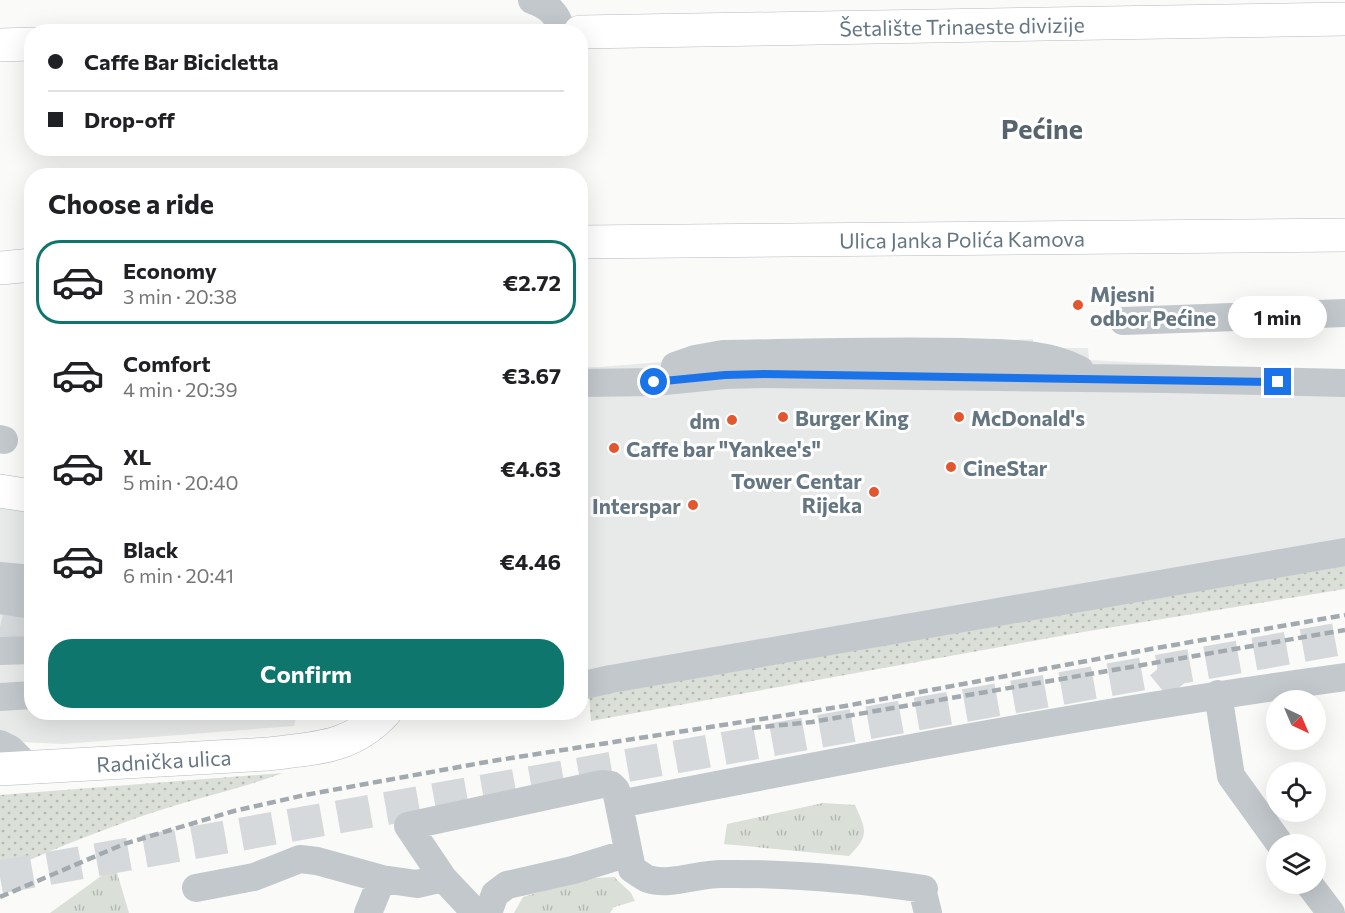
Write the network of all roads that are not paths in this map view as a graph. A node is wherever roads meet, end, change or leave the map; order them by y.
1 (532, 0) edge
2 (1345, 19) edge
3 (560, 24) edge
4 (588, 32) edge
5 (24, 44) edge
6 (0, 45) edge
7 (1345, 235) edge
8 (588, 242) edge
9 (24, 266) edge
10 (0, 268) edge
11 (1345, 313) edge
12 (1123, 321) dead end
13 (588, 383) edge
14 (1345, 383) edge
15 (0, 491) edge
16 (24, 495) edge
17 (1345, 552) edge
18 (0, 576) edge
19 (24, 578) edge
20 (0, 600) edge
21 (24, 604) edge
22 (24, 650) edge
23 (0, 651) edge
24 (1345, 677) edge
25 (588, 684) edge
26 (1218, 694) junction
27 (24, 695) edge
28 (0, 697) edge
29 (343, 720) edge
30 (376, 720) edge
31 (0, 744) edge
32 (325, 746) junction
33 (14, 768) edge
34 (618, 804) junction
35 (1273, 834) edge
36 (628, 853) junction
37 (443, 878) junction
38 (381, 879) junction
39 (196, 888) dead end
40 (1316, 894) edge
41 (368, 913) edge
42 (476, 913) edge
43 (488, 913) edge
44 (928, 913) edge
45 (1330, 913) edge

1 - 3 street
2 - 4 main road, Šetalište Trinaeste divizije
5 - 6 main road
7 - 8 main road, Ulica Janka Polića Kamova
9 - 10 main road
11 - 12 street
13 - 14 street
15 - 16 main road
17 - 25 street
18 - 19 street
20 - 21 street
22 - 23 street
24 - 26 street
26 - 34 street
26 - 35 street
27 - 28 street
29 - 32 main road
30 - 32 main road, Radnička ulica
31 - 33 street
32 - 33 main road, Radnička ulica
34 - 36 street
34 - 37 street
36 - 43 street
36 - 44 street
37 - 38 street
37 - 42 street
38 - 39 street
38 - 41 street
40 - 45 street

